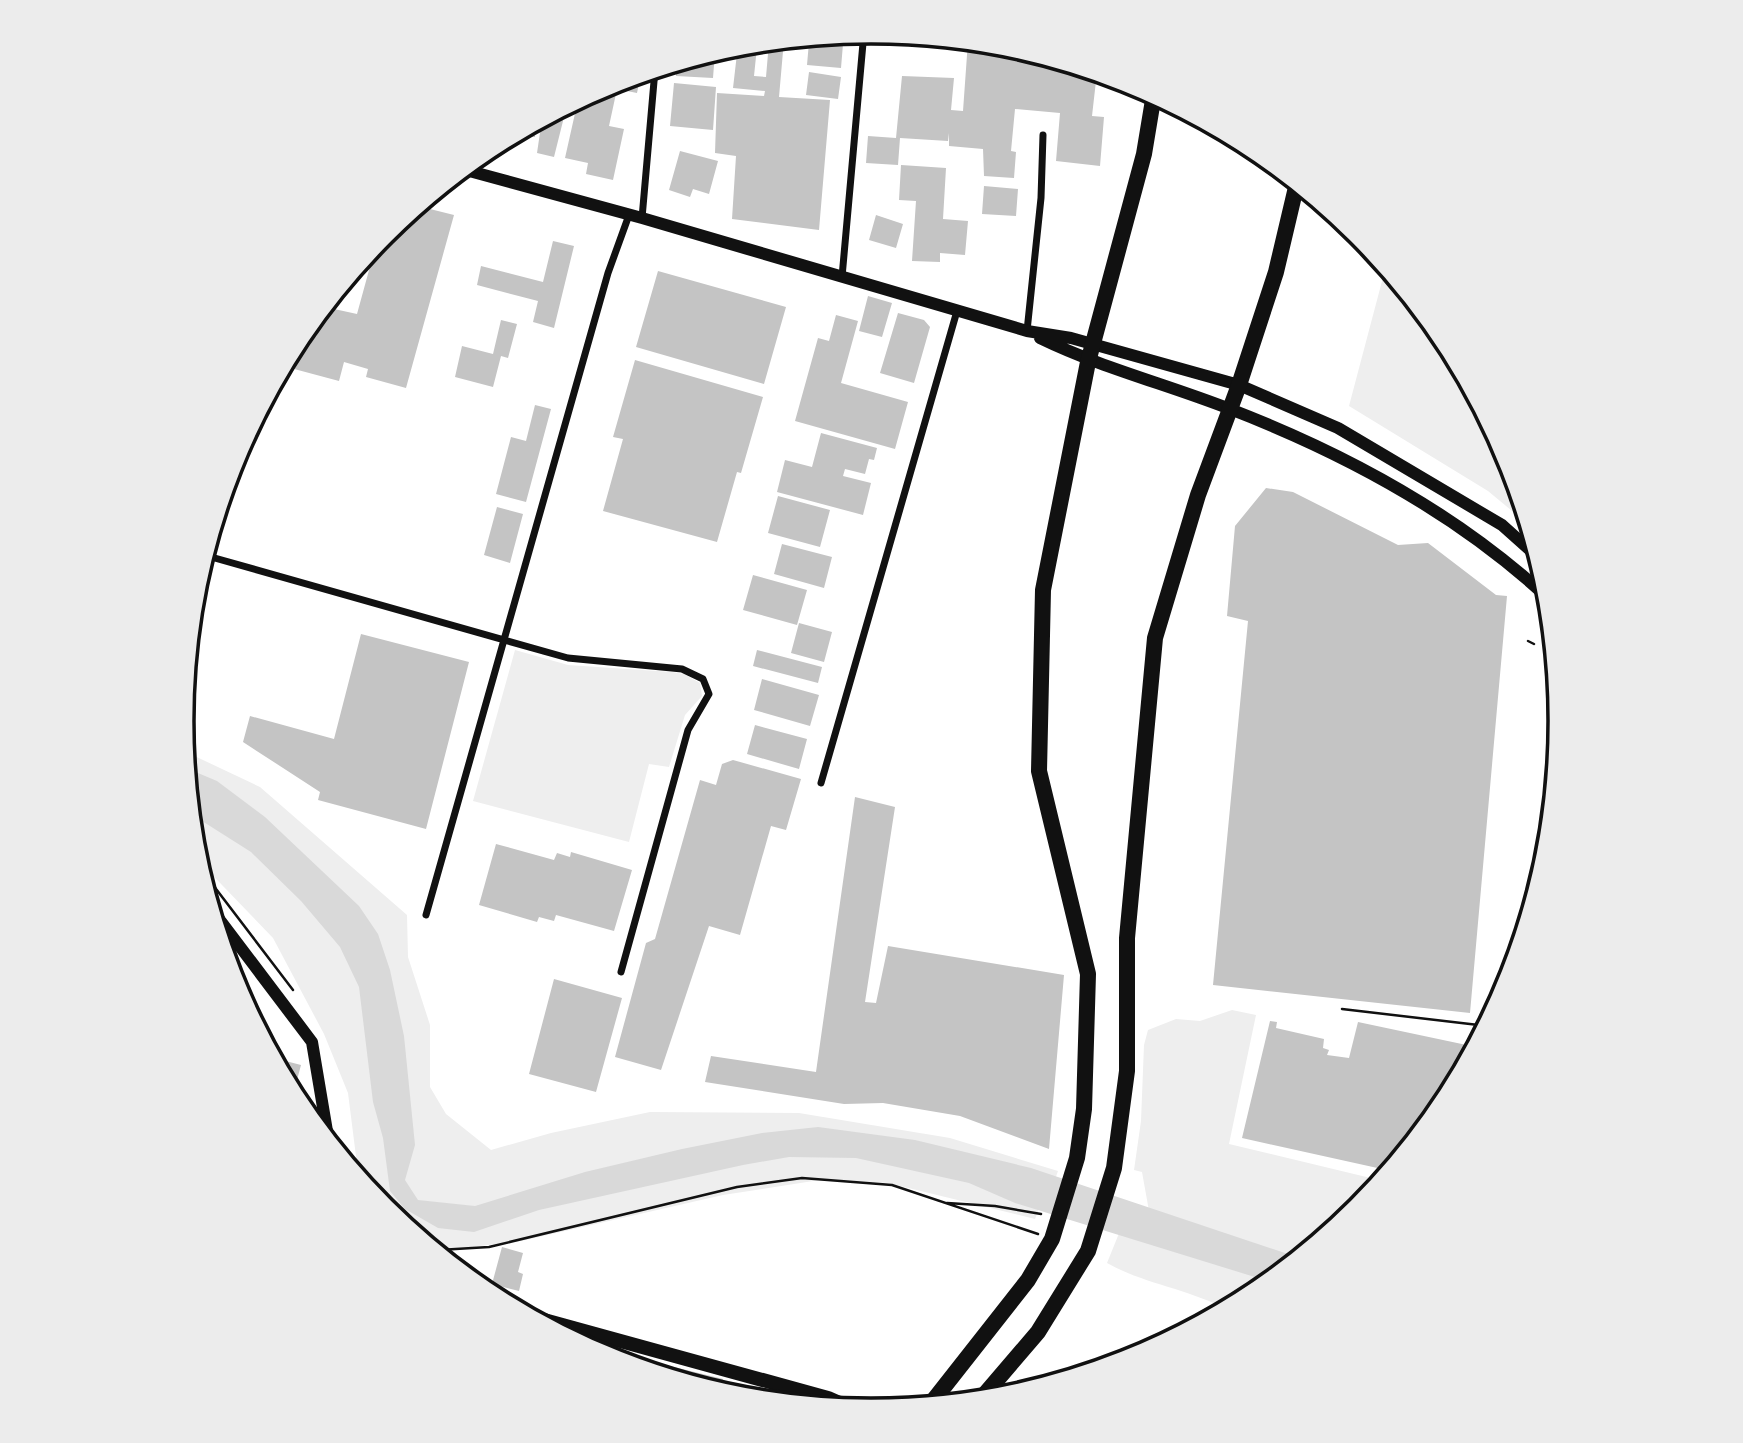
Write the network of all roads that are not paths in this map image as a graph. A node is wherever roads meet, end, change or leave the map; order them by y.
1 (863, 44) edge
2 (654, 80) edge
3 (1152, 105) edge
4 (1043, 135) dead end
5 (475, 173) edge
6 (1295, 193) edge
7 (629, 215) junction
8 (642, 218) junction
9 (842, 277) junction
10 (957, 311) junction
11 (1027, 331) junction
12 (1093, 344) junction
13 (1088, 362) junction
14 (1239, 385) junction
15 (1230, 409) junction
16 (1526, 547) edge
17 (214, 558) edge
18 (1536, 588) edge
19 (504, 640) junction
20 (821, 783) dead end
21 (426, 915) dead end
22 (227, 930) edge
23 (621, 972) dead end
24 (326, 1122) edge
25 (568, 1327) edge
26 (601, 1336) junction
27 (599, 1342) edge
28 (990, 1388) edge
29 (938, 1396) edge
30 (828, 1398) edge

1 - 9 street
2 - 8 street
3 - 12 highway
4 - 11 street
5 - 7 street
6 - 14 highway
7 - 8 street
7 - 19 street
8 - 9 street
9 - 10 street
10 - 11 street
10 - 20 street
11 - 12 street
11 - 13 street
12 - 13 highway
12 - 14 street
13 - 15 street
13 - 29 highway
14 - 15 highway
14 - 16 street
15 - 18 street
15 - 28 highway
17 - 19 street
19 - 21 street
19 - 23 street
22 - 24 street
25 - 26 main road
26 - 27 street
26 - 30 main road

